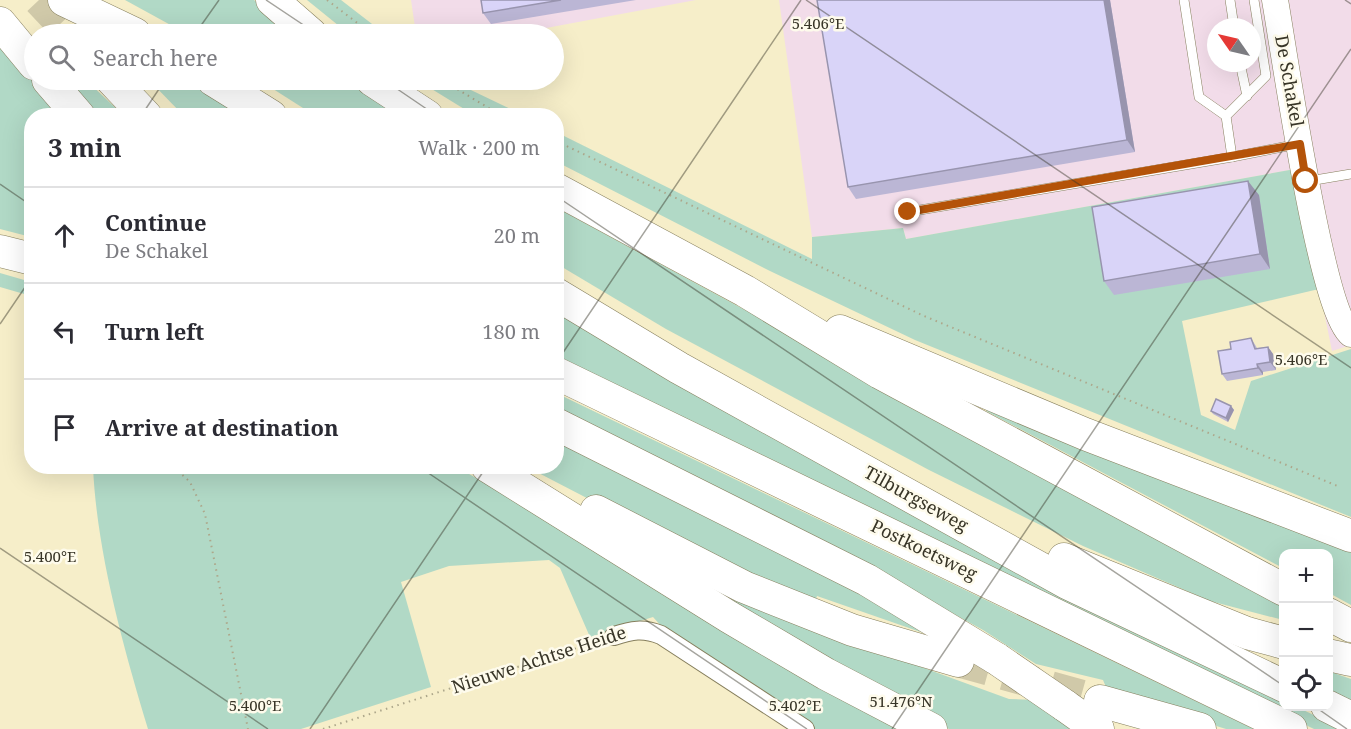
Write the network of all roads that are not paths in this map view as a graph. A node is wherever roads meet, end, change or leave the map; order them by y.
1 (272, 0) edge
2 (1184, 0) edge
3 (1230, 0) edge
4 (1254, 0) edge
5 (1275, 0) edge
6 (72, 3) edge
7 (1233, 18) edge
8 (0, 23) edge
9 (115, 24) edge
10 (300, 24) edge
11 (24, 52) edge
12 (1242, 72) edge
13 (57, 90) edge
14 (121, 90) edge
15 (229, 90) edge
16 (387, 90) edge
17 (1247, 96) junction
18 (72, 108) edge
19 (138, 108) edge
20 (258, 108) edge
21 (415, 108) edge
22 (1226, 116) junction
23 (1300, 144) junction
24 (1232, 157) junction
25 (1351, 174) edge
26 (1306, 181) junction
27 (564, 193) edge
28 (908, 212) dead end
29 (0, 251) edge
30 (24, 257) edge
31 (745, 291) junction
32 (564, 299) edge
33 (1351, 334) edge
34 (564, 377) edge
35 (564, 428) edge
36 (501, 474) edge
37 (515, 474) edge
38 (887, 483) junction
39 (1351, 536) edge
40 (1279, 587) edge
41 (1333, 616) edge
42 (1351, 626) edge
43 (614, 636) road end
44 (1279, 642) edge
45 (1333, 656) edge
46 (1350, 660) edge
47 (958, 661) tunnel mouth
48 (1279, 684) edge
49 (1333, 709) edge
50 (1099, 715) edge
51 (1351, 718) edge
52 (805, 729) edge
53 (931, 729) edge
54 (1200, 729) edge
55 (1291, 729) edge

1 - 10 highway
2 - 22 lane
3 - 7 lane
4 - 17 lane
5 - 23 street, De Schakel
6 - 9 highway
8 - 11 highway
12 - 17 lane
13 - 18 highway
14 - 19 highway
15 - 20 highway
16 - 21 highway
17 - 22 lane
22 - 24 lane
23 - 24 lane
23 - 26 street, De Schakel
24 - 28 lane
25 - 26 lane
26 - 33 street, De Schakel
27 - 31 highway
29 - 30 highway
31 - 39 highway
31 - 40 highway
32 - 38 highway, Tilburgseweg
34 - 55 highway, Postkoetsweg
35 - 50 highway, bridge
36 - 53 highway
37 - 47 highway
38 - 44 highway
38 - 48 highway, Tilburgseweg
41 - 42 highway
43 - 52 street, Nieuwe Achtse Heide
45 - 46 highway
49 - 51 highway
50 - 54 highway

